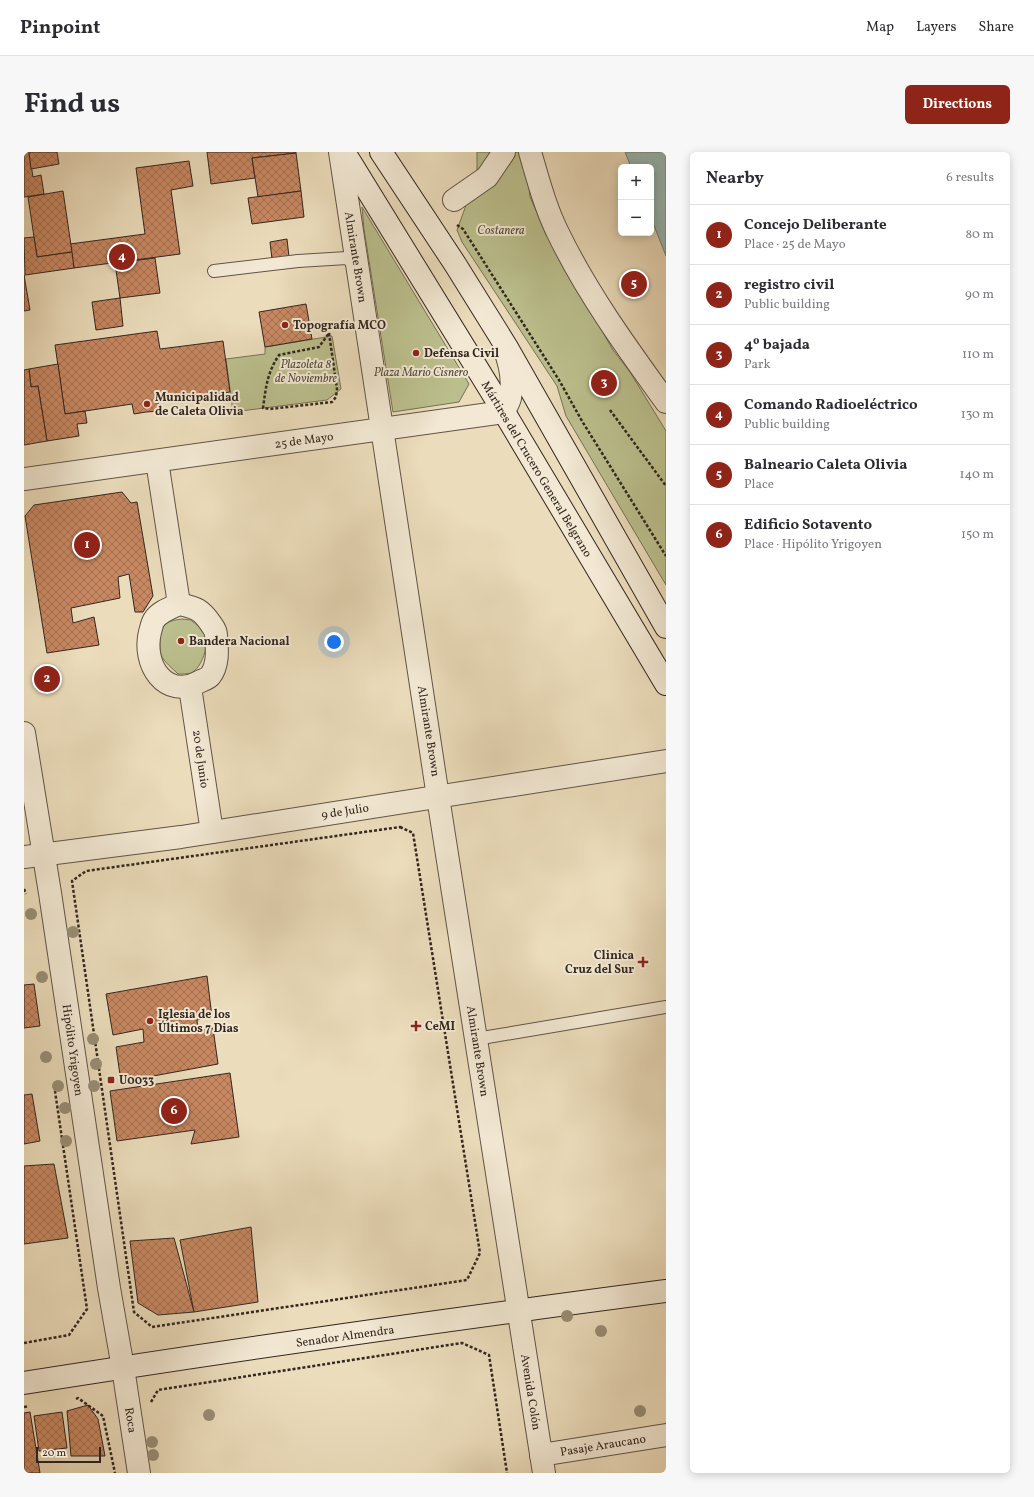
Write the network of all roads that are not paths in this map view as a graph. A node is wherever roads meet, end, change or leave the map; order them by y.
1 (340, 152) edge
2 (344, 152) edge
3 (381, 152) edge
4 (504, 152) edge
5 (530, 152) edge
6 (454, 200) dead end
7 (353, 258) junction
8 (214, 271) dead end
9 (499, 335) junction
10 (666, 402) edge
11 (504, 412) junction
12 (383, 429) junction
13 (157, 461) junction
14 (24, 480) edge
15 (179, 604) junction
16 (666, 627) edge
17 (666, 684) edge
18 (190, 686) junction
19 (24, 733) edge
20 (666, 761) edge
21 (438, 797) junction
22 (212, 832) junction
23 (33, 856) edge
24 (666, 1007) edge
25 (476, 1039) junction
26 (666, 1291) edge
27 (519, 1310) junction
28 (123, 1368) junction
29 (24, 1383) edge
30 (666, 1435) edge
31 (542, 1464) edge
32 (139, 1473) edge

1 - 7 street, Almirante Brown
2 - 11 street, Mártires del Crucero General Belgrano
3 - 9 street
4 - 6 street
5 - 10 street
7 - 8 lane
7 - 12 street, Almirante Brown
9 - 11 street
9 - 16 street
11 - 12 street, 25 de Mayo
11 - 17 street, Mártires del Crucero General Belgrano
12 - 13 street, 25 de Mayo
12 - 21 street, Almirante Brown
13 - 14 street, 25 de Mayo
13 - 15 street
15 - 18 street
15 - 18 street
18 - 22 street, 20 de Junio
19 - 23 street, Hipólito Yrigoyen
20 - 21 street, 9 de Julio
21 - 22 street, 9 de Julio
21 - 25 street, Almirante Brown
22 - 23 street, 9 de Julio
23 - 28 street, Hipólito Yrigoyen
24 - 25 lane
25 - 27 street, Almirante Brown
26 - 27 street, Senador Almendra
27 - 28 street, Senador Almendra
27 - 31 street, Avenida Colón
28 - 29 street, Senador Almendra
28 - 32 street, Roca
30 - 31 street, Pasaje Araucano

